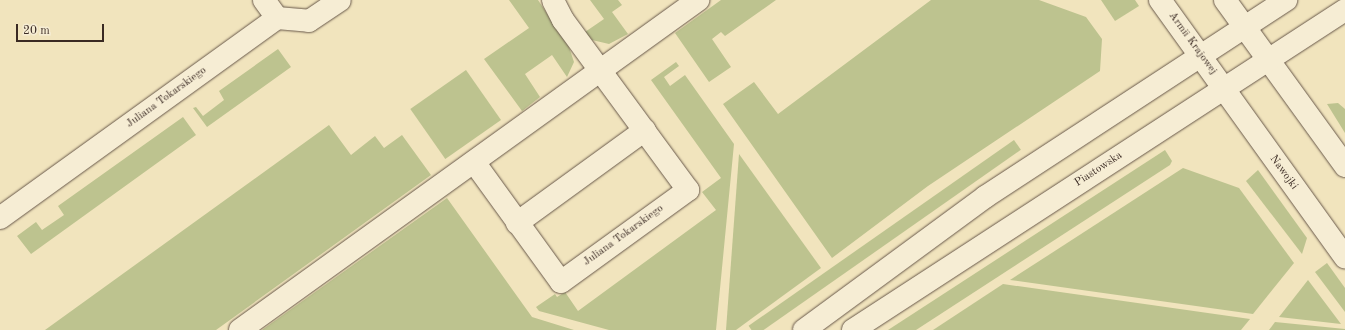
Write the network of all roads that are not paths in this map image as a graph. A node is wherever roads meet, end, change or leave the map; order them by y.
1 (264, 0) edge
2 (340, 0) edge
3 (553, 0) edge
4 (698, 0) edge
5 (1160, 0) edge
6 (1225, 0) edge
7 (1286, 0) edge
8 (1345, 10) edge
9 (277, 18) junction
10 (1244, 27) junction
11 (1200, 56) junction
12 (1268, 59) junction
13 (600, 70) junction
14 (1224, 89) junction
15 (645, 130) junction
16 (474, 162) junction
17 (1345, 166) edge
18 (0, 218) edge
19 (517, 223) junction
20 (1345, 257) edge
21 (240, 330) edge
22 (804, 330) edge
23 (853, 330) edge

1 - 9 street
2 - 9 street
3 - 13 street, Juliana Tokarskiego
4 - 13 street
5 - 11 street, Armii Krajowej
6 - 10 street
7 - 10 street
8 - 12 street, Piastowska
9 - 18 street, Juliana Tokarskiego
10 - 11 street
10 - 12 street
11 - 14 street, Armii Krajowej
11 - 22 street
12 - 14 street, Piastowska
12 - 17 street
13 - 15 street, Juliana Tokarskiego
13 - 16 street
14 - 20 street, Nawojki
14 - 23 street, Piastowska
15 - 19 street
15 - 19 street, Juliana Tokarskiego
16 - 19 street, Juliana Tokarskiego
16 - 21 street

